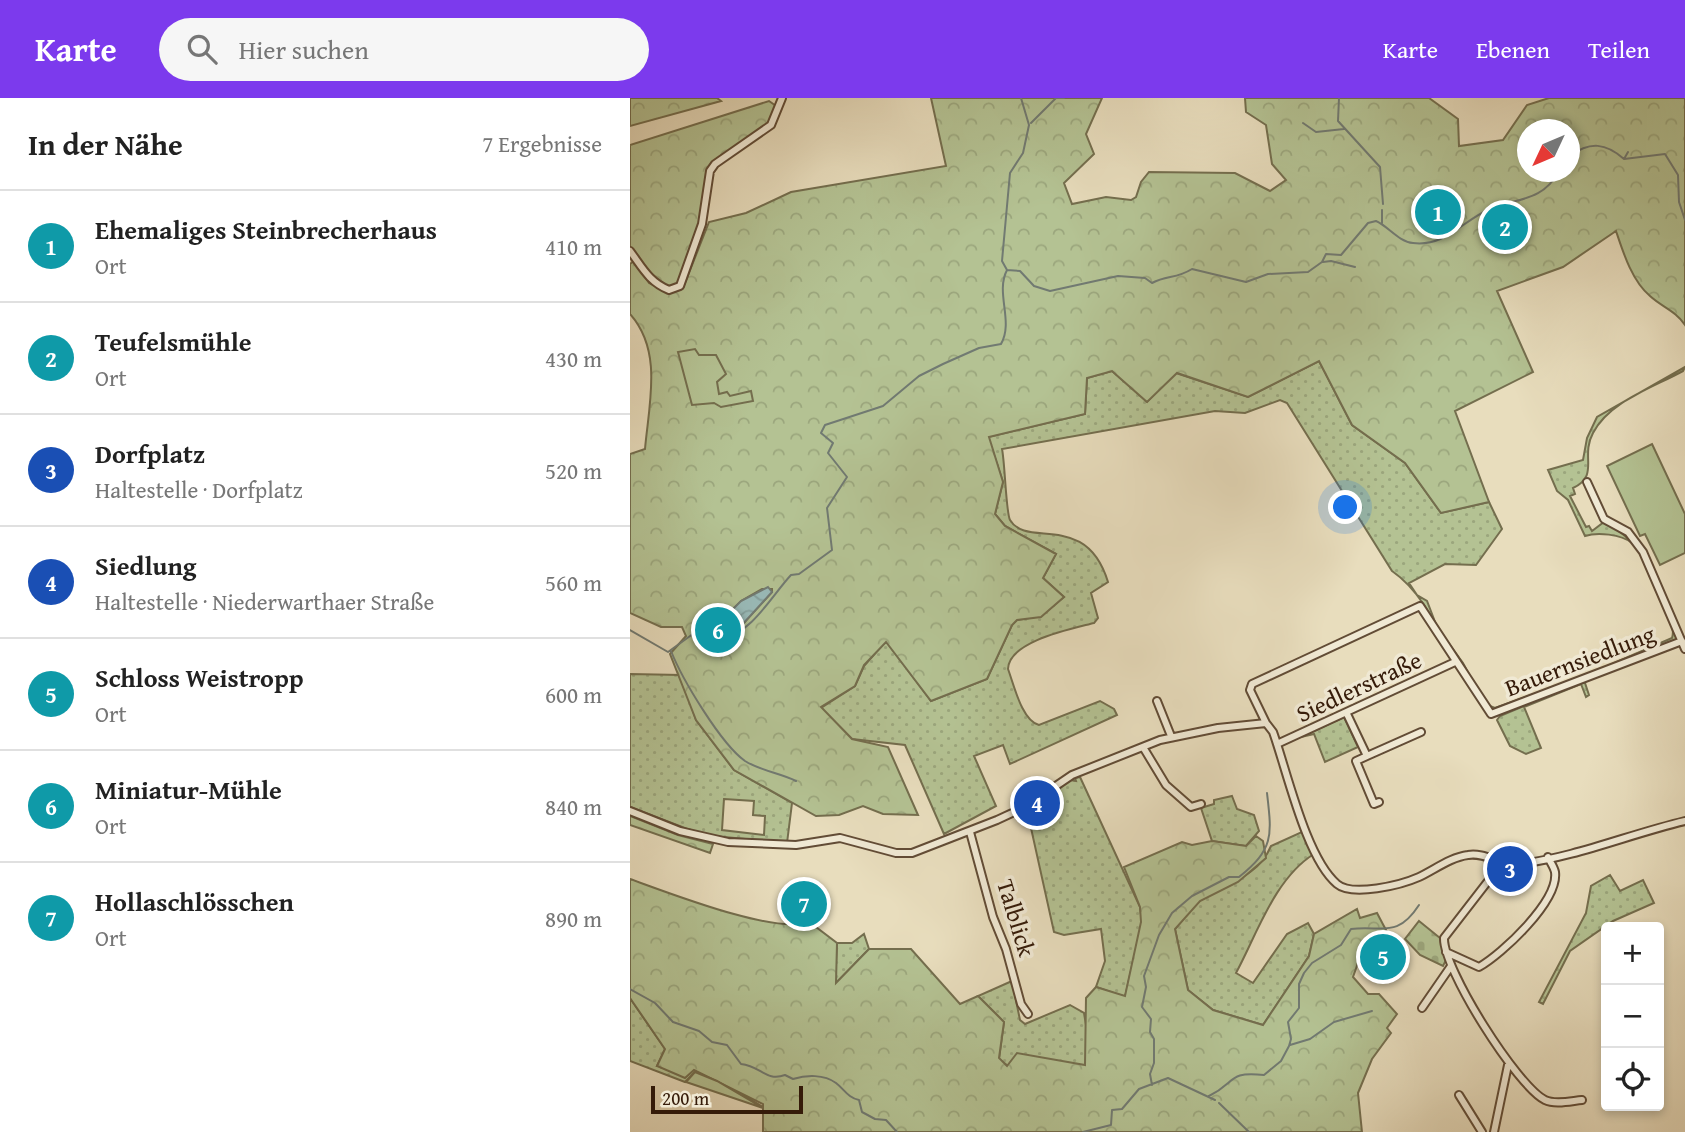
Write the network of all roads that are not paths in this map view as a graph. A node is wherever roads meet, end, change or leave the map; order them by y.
1 (781, 100) edge
2 (630, 251) edge
3 (1587, 482) dead end
4 (1684, 645) edge
5 (1455, 662) junction
6 (1157, 701) dead end
7 (1347, 714) junction
8 (1266, 723) junction
9 (1421, 732) dead end
10 (1171, 736) junction
11 (1277, 744) junction
12 (1143, 747) junction
13 (1367, 756) junction
14 (1379, 802) dead end
15 (1201, 804) dead end
16 (630, 811) edge
17 (1685, 821) edge
18 (970, 832) junction
19 (1559, 856) junction
20 (1548, 857) junction
21 (1496, 860) junction
22 (1554, 868) junction
23 (1446, 952) junction
24 (1451, 966) junction
25 (1422, 1008) dead end
26 (1028, 1014) dead end
27 (1508, 1065) junction
28 (1459, 1095) dead end
29 (1582, 1100) dead end
30 (1482, 1132) edge
31 (1494, 1132) edge

1 - 2 street
3 - 4 street
4 - 5 street, Bauernsiedlung
5 - 7 street, Siedlerstraße
5 - 8 street
6 - 10 street
7 - 11 street, Siedlerstraße
7 - 13 street
8 - 10 street
8 - 11 street
9 - 13 street
10 - 12 street
11 - 21 street
12 - 15 street
12 - 18 street
13 - 14 street
16 - 18 street
17 - 19 street
18 - 26 street, Talblick
19 - 20 street
19 - 22 street
20 - 21 street
20 - 22 street
21 - 23 street
22 - 23 street
23 - 24 street
24 - 25 street
24 - 27 street
27 - 29 street
27 - 31 street
28 - 30 street

